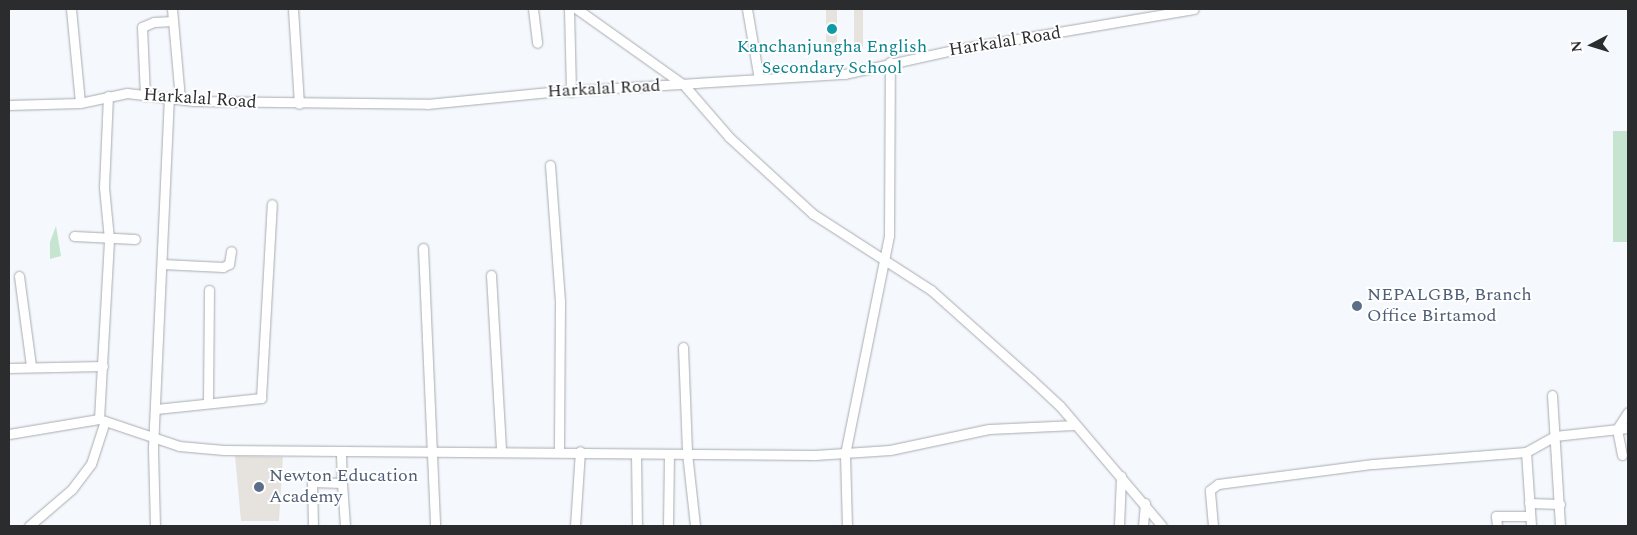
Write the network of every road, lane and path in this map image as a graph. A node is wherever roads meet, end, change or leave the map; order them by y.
1 (71, 9) edge
2 (172, 9) edge
3 (292, 9) edge
4 (533, 9) edge
5 (569, 9) edge
6 (577, 9) edge
7 (747, 9) edge
8 (1194, 9) edge
9 (173, 21) junction
10 (537, 43) dead end
11 (890, 62) junction
12 (760, 79) junction
13 (684, 84) junction
14 (571, 92) junction
15 (108, 96) junction
16 (145, 96) junction
17 (169, 98) junction
18 (180, 99) junction
19 (80, 103) junction
20 (299, 104) junction
21 (9, 105) edge
22 (550, 165) dead end
23 (272, 204) dead end
24 (74, 236) dead end
25 (109, 239) junction
26 (135, 239) dead end
27 (422, 248) dead end
28 (230, 251) dead end
29 (885, 261) junction
30 (162, 264) junction
31 (491, 275) dead end
32 (19, 276) dead end
33 (209, 290) dead end
34 (683, 347) dead end
35 (31, 366) junction
36 (103, 366) junction
37 (9, 368) edge
38 (1552, 395) dead end
39 (208, 402) junction
40 (156, 409) junction
41 (1628, 412) edge
42 (102, 420) junction
43 (1075, 425) junction
44 (1628, 428) edge
45 (1617, 429) junction
46 (9, 434) edge
47 (1556, 436) junction
48 (154, 438) junction
49 (559, 450) junction
50 (501, 451) junction
51 (341, 452) junction
52 (433, 452) junction
53 (580, 452) junction
54 (1526, 452) junction
55 (636, 454) junction
56 (687, 454) junction
57 (845, 454) junction
58 (669, 455) junction
59 (1622, 455) dead end
60 (1121, 476) junction
61 (342, 483) junction
62 (1145, 503) junction
63 (1529, 503) junction
64 (1560, 504) junction
65 (1530, 516) junction
66 (29, 526) edge
67 (155, 526) edge
68 (312, 526) edge
69 (345, 526) edge
70 (435, 526) edge
71 (575, 526) edge
72 (637, 526) edge
73 (668, 526) edge
74 (695, 526) edge
75 (847, 526) edge
76 (1119, 526) edge
77 (1143, 526) edge
78 (1162, 526) edge
79 (1213, 526) edge
80 (1497, 526) edge
81 (1530, 526) edge
82 (1560, 526) edge

1 - 19 street
2 - 9 street
3 - 20 street
4 - 10 street
5 - 14 street
6 - 13 street
7 - 12 street
8 - 11 street, Harkalal Road
9 - 16 street
9 - 18 street
11 - 12 street, Harkalal Road
11 - 29 street
12 - 13 street, Harkalal Road
13 - 14 street, Harkalal Road
13 - 29 street
14 - 20 street, Harkalal Road
15 - 16 street, Harkalal Road
15 - 19 street, Harkalal Road
15 - 25 street
16 - 17 street, Harkalal Road
17 - 18 street, Harkalal Road
17 - 30 street
18 - 20 street, Harkalal Road
19 - 21 street, Harkalal Road
22 - 49 street
23 - 39 street
24 - 25 street
25 - 26 street
25 - 36 street
27 - 52 street
28 - 30 street
29 - 43 street
29 - 57 street
30 - 40 street
31 - 50 street
32 - 35 street
33 - 39 street
34 - 56 street
35 - 36 street
35 - 37 street
36 - 42 street
38 - 47 street
39 - 40 street
40 - 48 street
41 - 45 street
42 - 46 street
42 - 48 street
42 - 66 street
43 - 57 street
43 - 60 street
44 - 45 street
45 - 47 street
45 - 59 street
47 - 54 street
47 - 64 street
48 - 51 street
48 - 67 street
49 - 50 street
49 - 53 street
50 - 52 street
51 - 52 street
51 - 61 street
52 - 70 street
53 - 55 street
53 - 71 street
54 - 63 street
54 - 79 street
55 - 58 street
55 - 72 street
56 - 57 street
56 - 58 street
56 - 74 street
57 - 75 street
58 - 73 street
60 - 62 street
60 - 76 street
61 - 68 street
61 - 69 street
62 - 77 street
62 - 78 street
63 - 64 street
63 - 65 street
64 - 82 street
65 - 80 street
65 - 81 street

